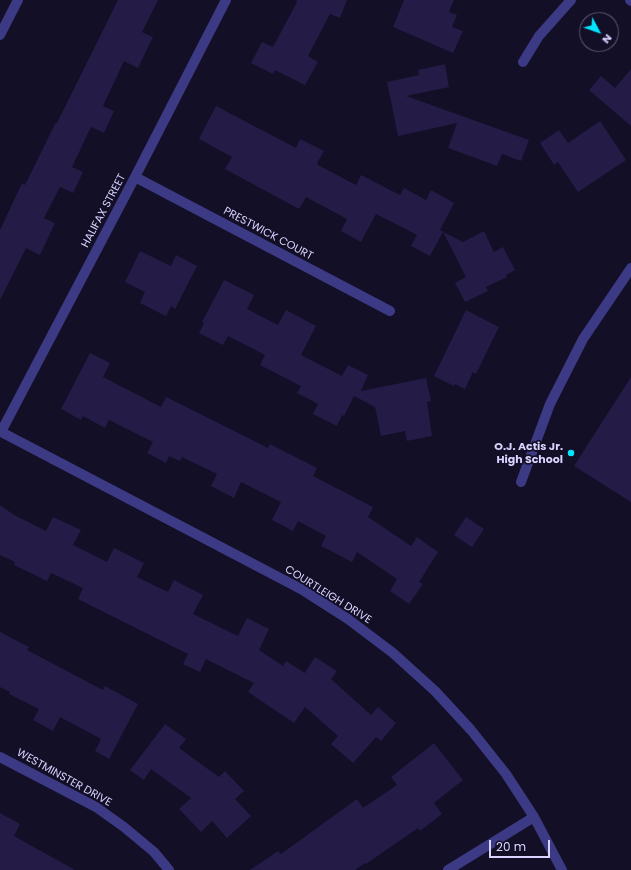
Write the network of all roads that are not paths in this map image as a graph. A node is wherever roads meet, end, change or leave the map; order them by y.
1 (18, 0) edge
2 (226, 0) edge
3 (572, 0) edge
4 (0, 34) edge
5 (523, 62) dead end
6 (135, 178) junction
7 (631, 268) edge
8 (390, 311) dead end
9 (2, 432) joint
10 (521, 482) dead end
11 (0, 757) edge
12 (534, 817) junction
13 (169, 870) edge
14 (448, 870) edge
15 (562, 870) edge

1 - 4 street
2 - 6 street, HALIFAX STREET
3 - 5 street
6 - 8 street, PRESTWICK COURT
6 - 9 street, HALIFAX STREET
7 - 10 street
9 - 12 street, COURTLEIGH DRIVE
11 - 13 street, WESTMINSTER DRIVE
12 - 14 street
12 - 15 street, COURTLEIGH DRIVE

